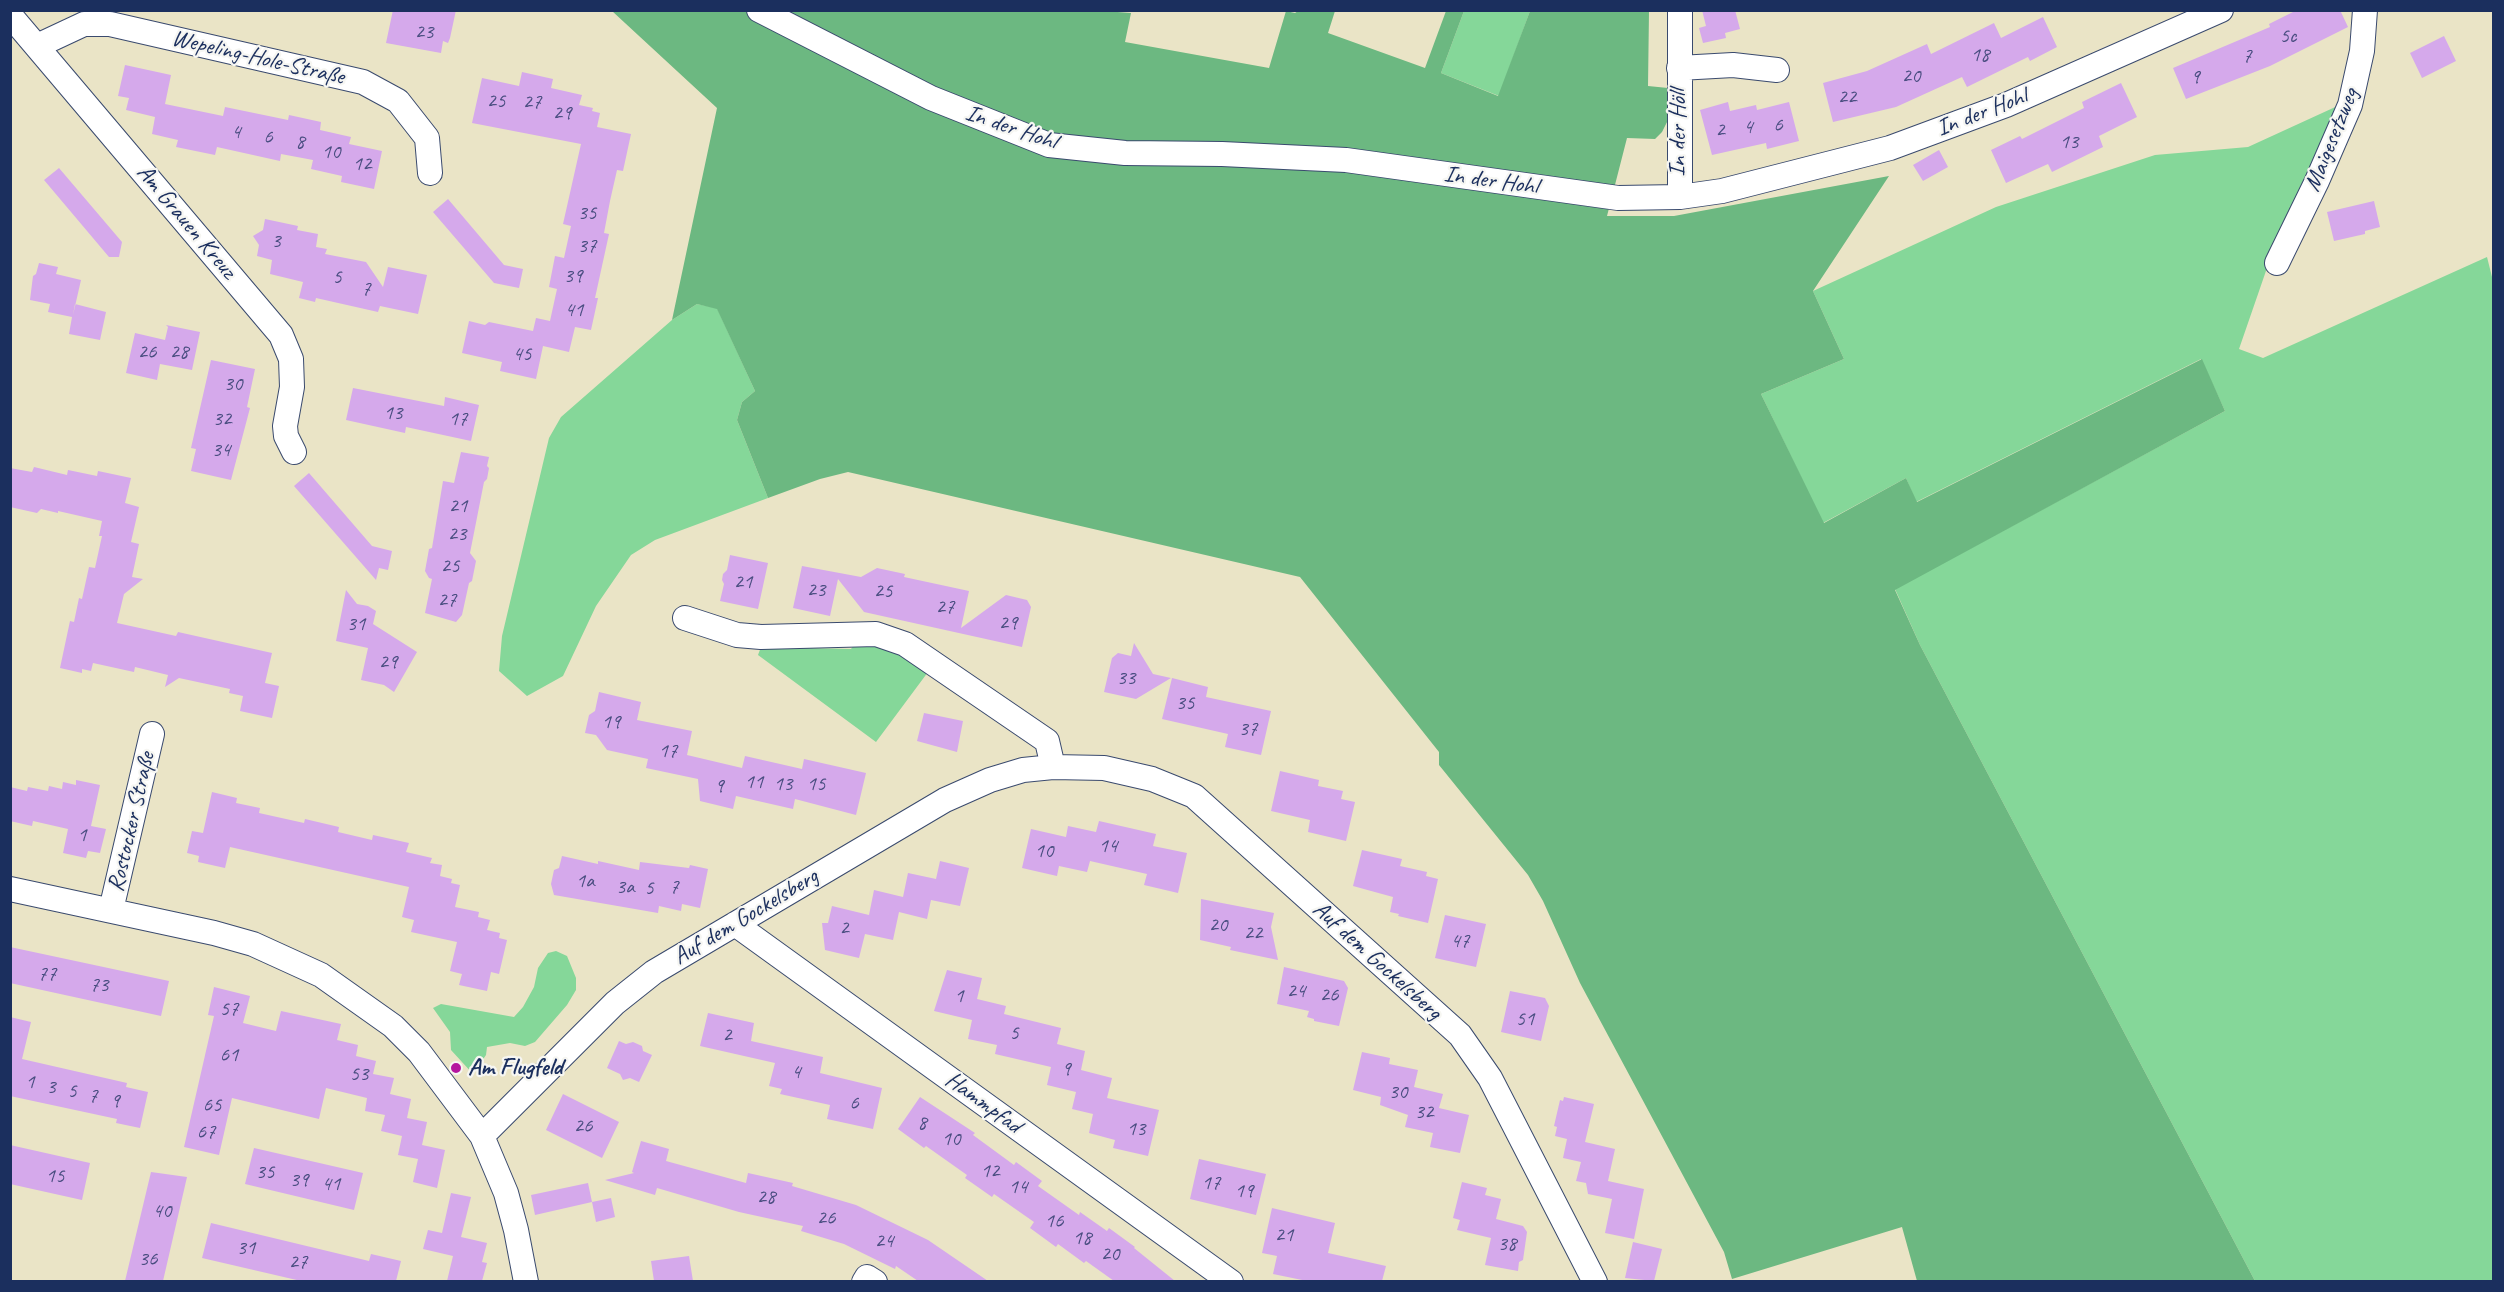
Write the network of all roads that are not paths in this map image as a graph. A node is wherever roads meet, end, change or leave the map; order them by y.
1 (759, 10) edge
2 (1680, 10) edge
3 (2221, 10) edge
4 (2365, 10) edge
5 (10, 15) edge
6 (37, 46) junction
7 (1679, 68) junction
8 (1777, 70) dead end
9 (430, 173) dead end
10 (1680, 197) junction
11 (2277, 263) dead end
12 (294, 452) dead end
13 (685, 618) dead end
14 (152, 734) dead end
15 (1053, 767) junction
16 (10, 889) edge
17 (111, 910) junction
18 (735, 924) junction
19 (482, 1136) junction
20 (525, 1281) edge
21 (864, 1281) edge
22 (875, 1281) edge
23 (1231, 1281) edge
24 (1595, 1281) edge

1 - 10 street, In der Hohl
2 - 7 street, In der Höll
3 - 10 street, In der Hohl
4 - 11 street, Maigesetzweg
5 - 6 street, Am Grauen Kreuz
6 - 9 street, Wepeling-Hole-Straße
6 - 12 street, Am Grauen Kreuz
7 - 8 street, In der Höll
7 - 10 street, In der Höll
13 - 15 street
14 - 17 street, Rostocker Straße
15 - 18 street, Auf dem Gockelsberg
15 - 24 street, Auf dem Gockelsberg
16 - 17 street
17 - 19 street
18 - 19 street, Auf dem Gockelsberg
18 - 23 street, Hammpfad
19 - 20 street
21 - 22 street

